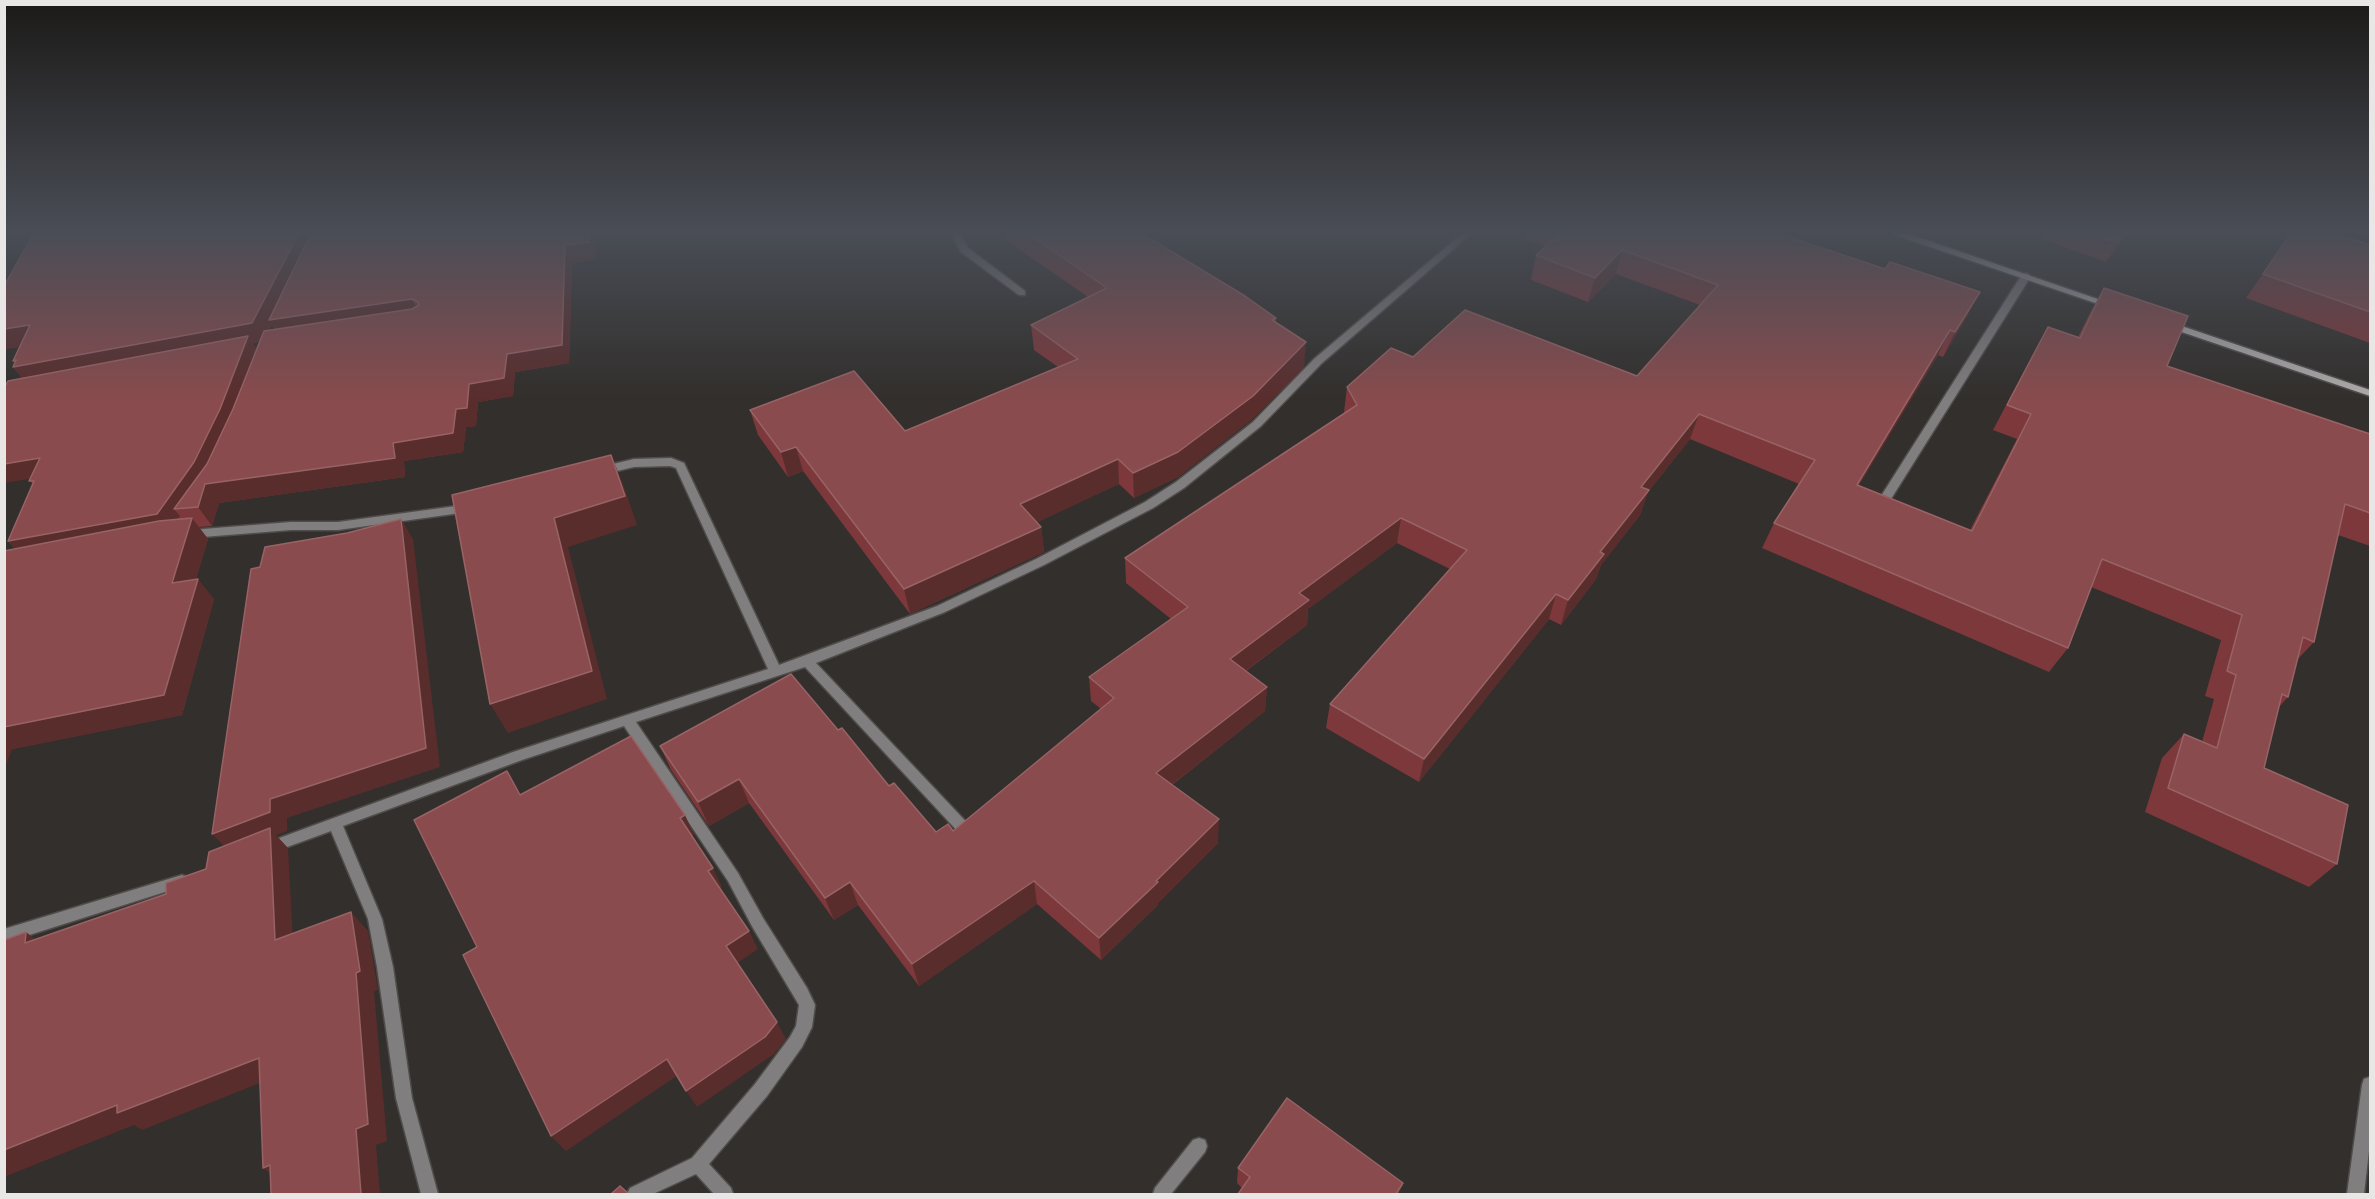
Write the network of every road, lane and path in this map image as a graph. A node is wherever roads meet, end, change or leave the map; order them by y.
1 (1017, 289) edge
2 (1399, 289) edge
3 (2018, 289) edge
4 (2065, 289) edge
5 (1022, 293) dead end
6 (2125, 309) edge
7 (2157, 321) edge
8 (2370, 393) edge
9 (593, 473) edge
10 (488, 505) edge
11 (1880, 507) edge
12 (182, 526) edge
13 (807, 661) junction
14 (775, 671) junction
15 (627, 720) junction
16 (335, 823) junction
17 (967, 832) edge
18 (257, 852) edge
19 (194, 877) edge
20 (4, 936) edge
21 (2370, 1085) edge
22 (1199, 1146) dead end
23 (698, 1164) junction
24 (429, 1194) edge
25 (636, 1194) edge
26 (725, 1194) edge
27 (1161, 1194) edge
28 (2355, 1194) edge

1 - 5 street
2 - 13 street
3 - 11 street
4 - 6 street
7 - 8 street
9 - 14 street
10 - 12 street
13 - 14 street
13 - 17 street
14 - 15 street
15 - 16 street
15 - 23 street
16 - 18 street
16 - 24 street
19 - 20 street
21 - 28 street
22 - 27 street
23 - 25 street
23 - 26 street

